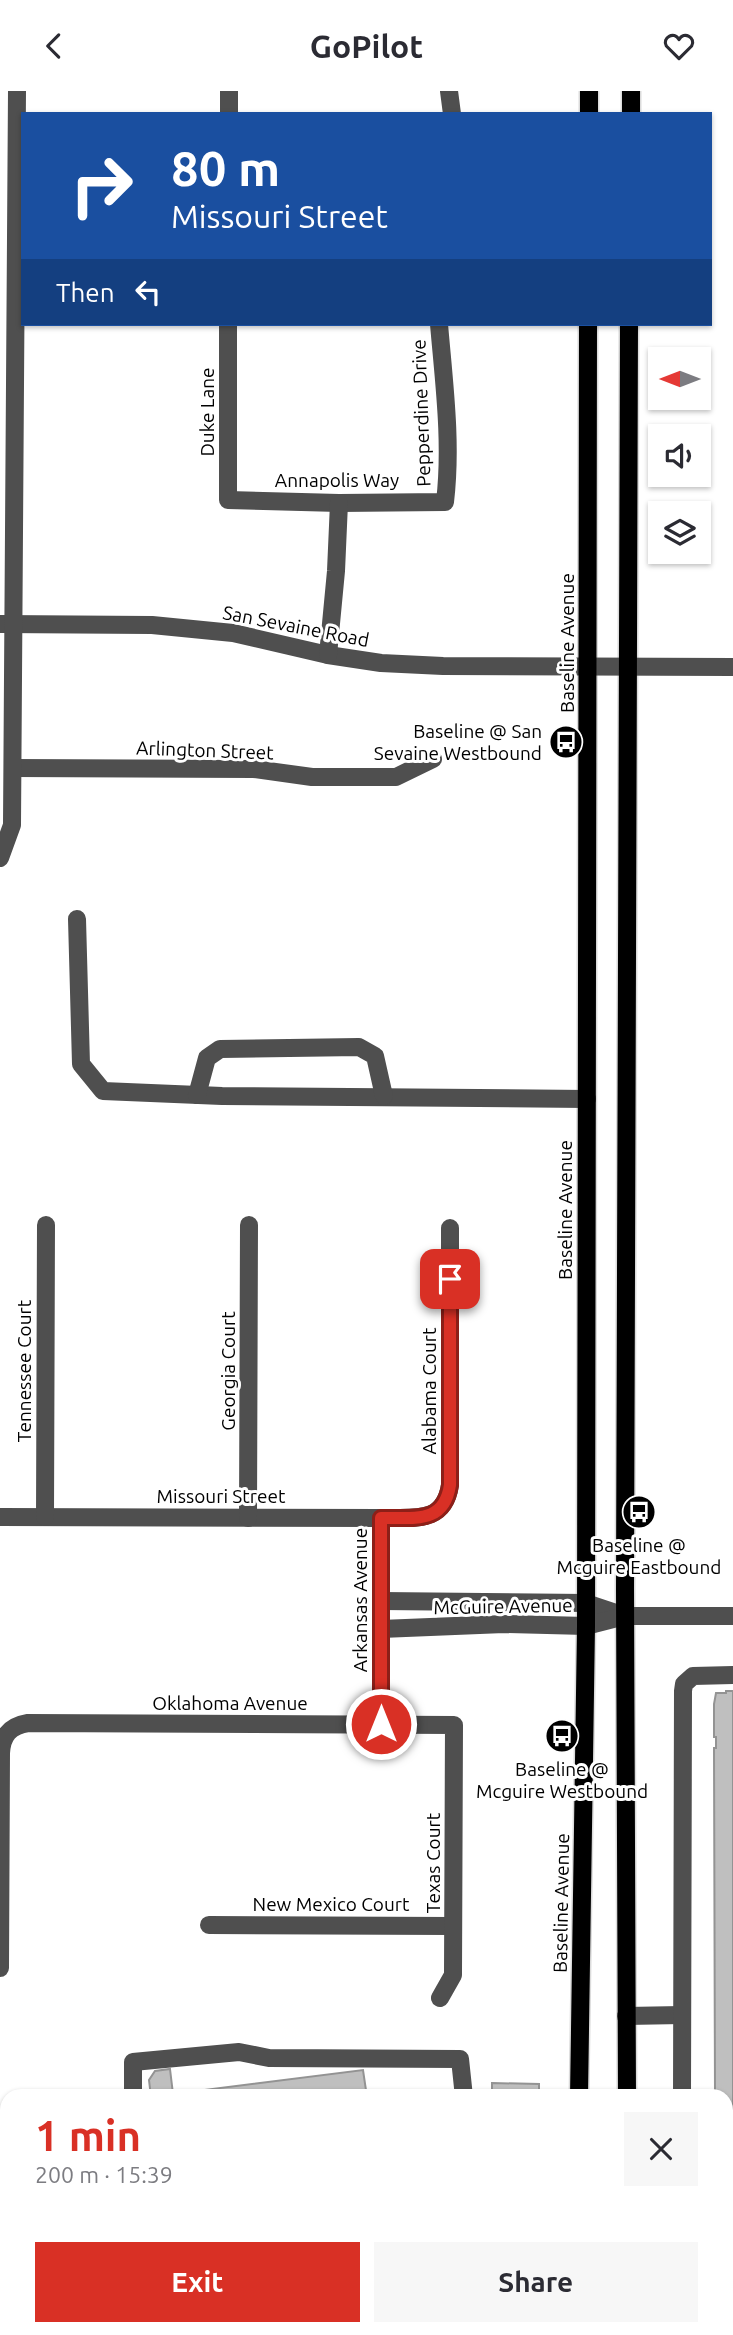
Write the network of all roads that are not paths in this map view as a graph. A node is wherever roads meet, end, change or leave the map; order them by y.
1 (17, 91) edge
2 (229, 91) edge
3 (449, 91) edge
4 (589, 91) edge
5 (631, 91) edge
6 (229, 112) edge
7 (452, 112) edge
8 (589, 112) edge
9 (631, 112) edge
10 (8, 255) edge
11 (228, 326) edge
12 (439, 326) edge
13 (588, 326) edge
14 (629, 326) edge
15 (8, 482) edge
16 (228, 500) joint
17 (445, 502) joint
18 (339, 503) junction
19 (6, 624) edge
20 (328, 655) junction
21 (588, 666) junction
22 (627, 666) junction
23 (733, 667) edge
24 (433, 759) dead end
25 (13, 768) junction
26 (0, 858) edge
27 (77, 919) dead end
28 (197, 1095) junction
29 (384, 1096) junction
30 (587, 1099) junction
31 (46, 1225) dead end
32 (249, 1225) dead end
33 (450, 1228) dead end
34 (441, 1510) joint
35 (0, 1517) edge
36 (45, 1517) junction
37 (248, 1518) junction
38 (381, 1518) junction
39 (381, 1601) junction
40 (586, 1603) junction
41 (625, 1616) junction
42 (733, 1616) edge
43 (586, 1626) junction
44 (381, 1629) junction
45 (733, 1675) edge
46 (381, 1724) junction
47 (454, 1725) joint
48 (0, 1818) edge
49 (209, 1925) dead end
50 (453, 1926) junction
51 (0, 1968) edge
52 (440, 1998) dead end
53 (682, 2015) junction
54 (626, 2016) junction
55 (133, 2089) edge
56 (463, 2089) edge
57 (579, 2089) edge
58 (627, 2089) edge
59 (682, 2089) edge

1 - 10 street
2 - 6 street
3 - 7 street
4 - 8 main road
5 - 9 main road
10 - 15 street
11 - 16 street, Duke Lane
12 - 17 street, Pepperdine Drive
13 - 21 main road, Baseline Avenue
14 - 22 main road
15 - 19 street
16 - 18 street, Annapolis Way
17 - 18 street, Annapolis Way
18 - 20 street
19 - 20 street, San Sevaine Road
19 - 25 street
20 - 21 street, San Sevaine Road
21 - 22 street, San Sevaine Road
21 - 30 main road, Baseline Avenue
22 - 23 street, San Sevaine Road
22 - 41 main road
24 - 25 street, Arlington Street
25 - 26 street
27 - 28 street
28 - 29 street
28 - 29 street
29 - 30 street
30 - 40 main road, Baseline Avenue
31 - 36 street, Tennessee Court
32 - 37 street, Georgia Court
33 - 34 street, Alabama Court
34 - 38 street, Missouri Street
35 - 36 street, Missouri Street
36 - 37 street, Missouri Street
37 - 38 street, Missouri Street
38 - 39 street, Arkansas Avenue
39 - 40 street, McGuire Avenue
39 - 44 street, Arkansas Avenue
40 - 41 street, McGuire Avenue
40 - 43 main road, Baseline Avenue
41 - 42 street, McGuire Avenue
41 - 43 street, McGuire Avenue
41 - 54 main road
43 - 44 street, McGuire Avenue
43 - 57 main road, Baseline Avenue
44 - 46 street, Arkansas Avenue
45 - 53 street
46 - 47 street, Oklahoma Avenue
46 - 48 street, Oklahoma Avenue
47 - 50 street, Texas Court
48 - 51 street
49 - 50 street, New Mexico Court
50 - 52 street, Texas Court
53 - 54 street
53 - 59 street
54 - 58 main road
55 - 56 street

